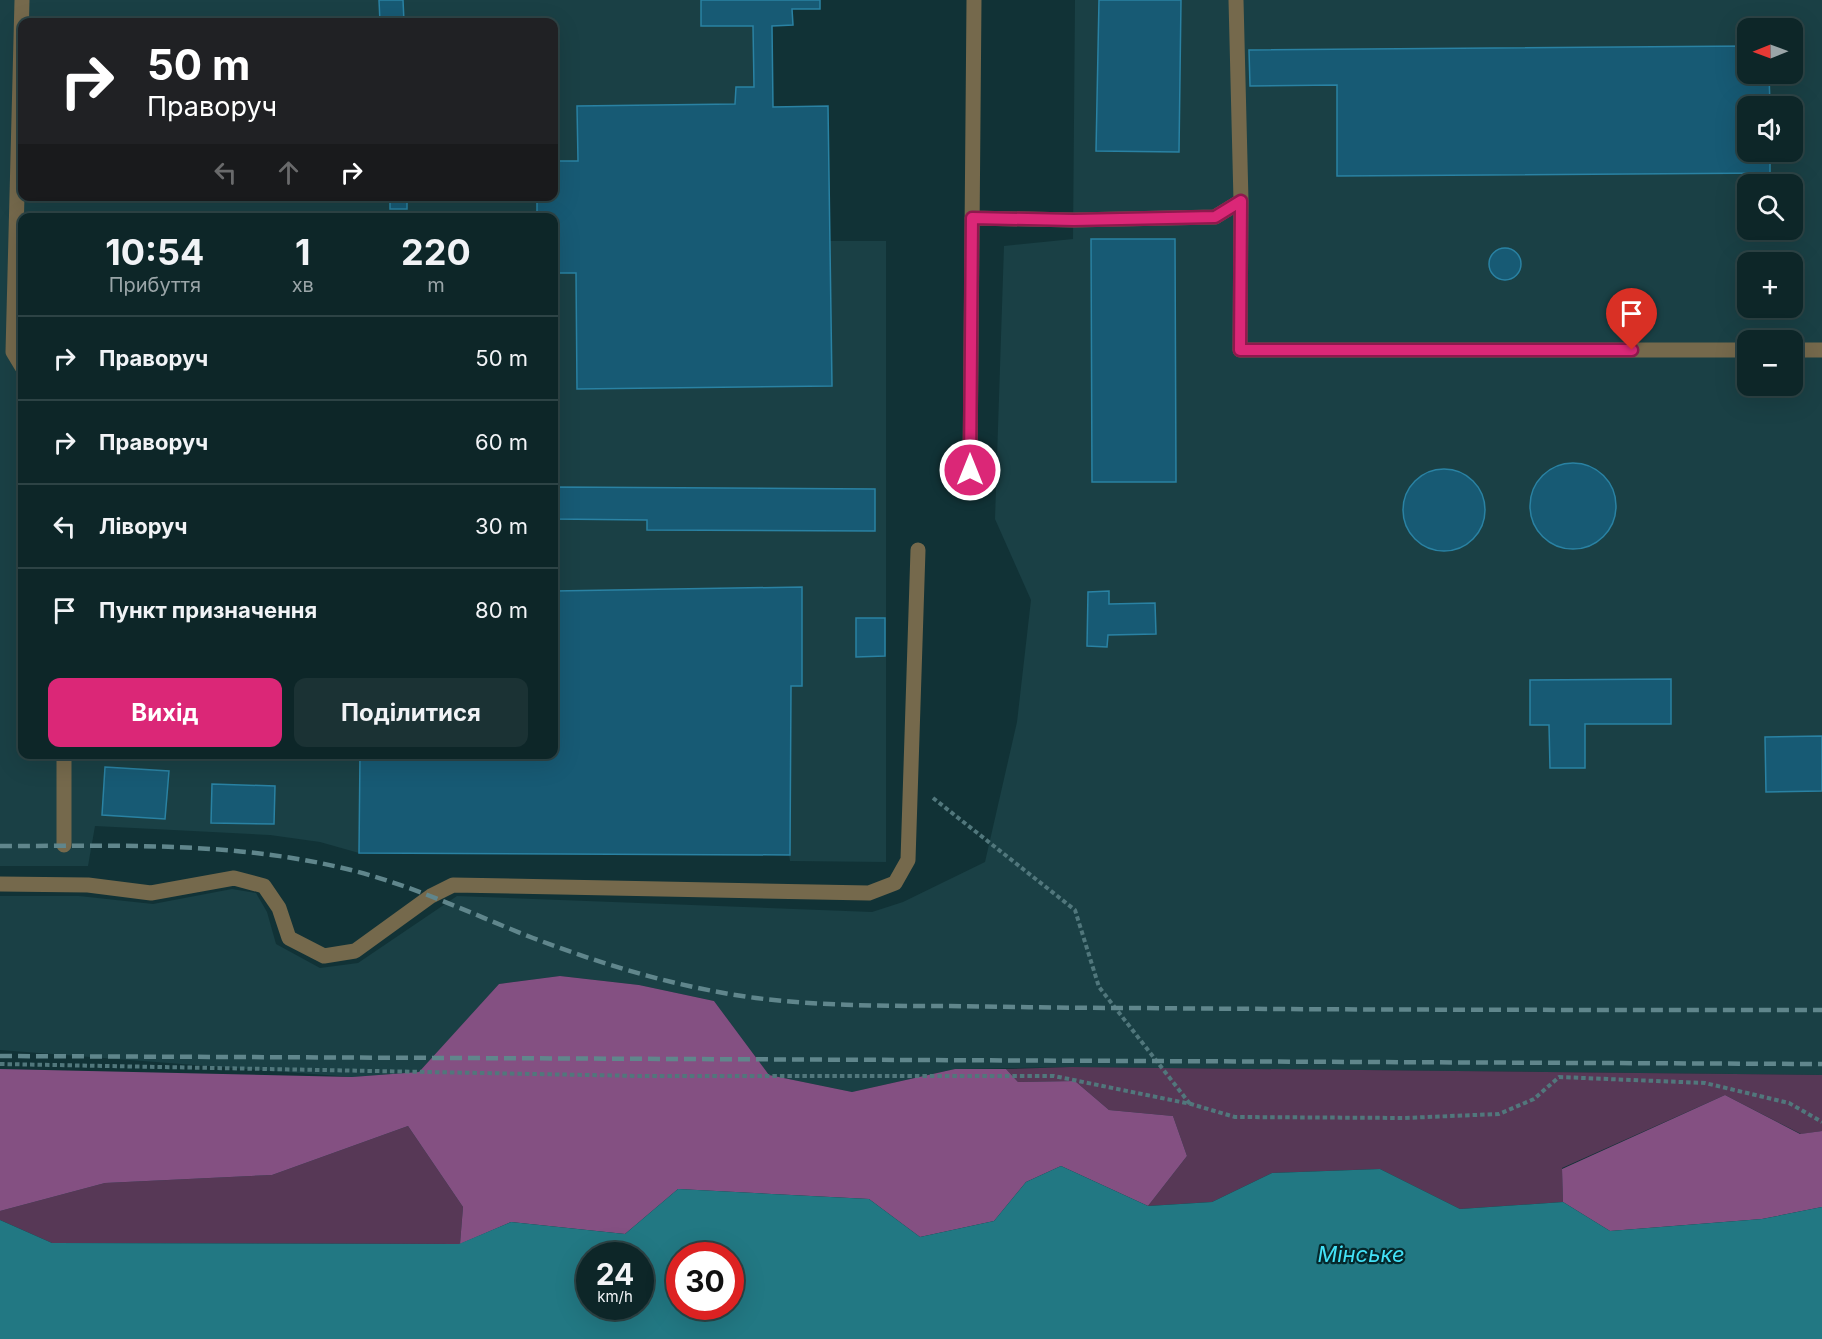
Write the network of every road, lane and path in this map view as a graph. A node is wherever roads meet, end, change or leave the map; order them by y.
1 (22, 0) edge
2 (974, 0) edge
3 (1236, 0) edge
4 (22, 18) edge
5 (18, 156) edge
6 (1241, 201) junction
7 (972, 218) junction
8 (1737, 350) edge
9 (1803, 350) edge
10 (1822, 350) edge
11 (18, 361) edge
12 (970, 470) dead end
13 (918, 550) dead end
14 (64, 759) edge
15 (911, 781) junction
16 (64, 845) dead end
17 (0, 884) edge
18 (0, 1064) edge
19 (1191, 1104) junction
20 (1822, 1122) edge

1 - 4 street
2 - 7 street
3 - 6 street
5 - 11 street
6 - 7 street
6 - 8 street
7 - 12 street
9 - 10 street
13 - 15 street
14 - 16 street
15 - 17 street
15 - 19 path
18 - 19 path
19 - 20 path

